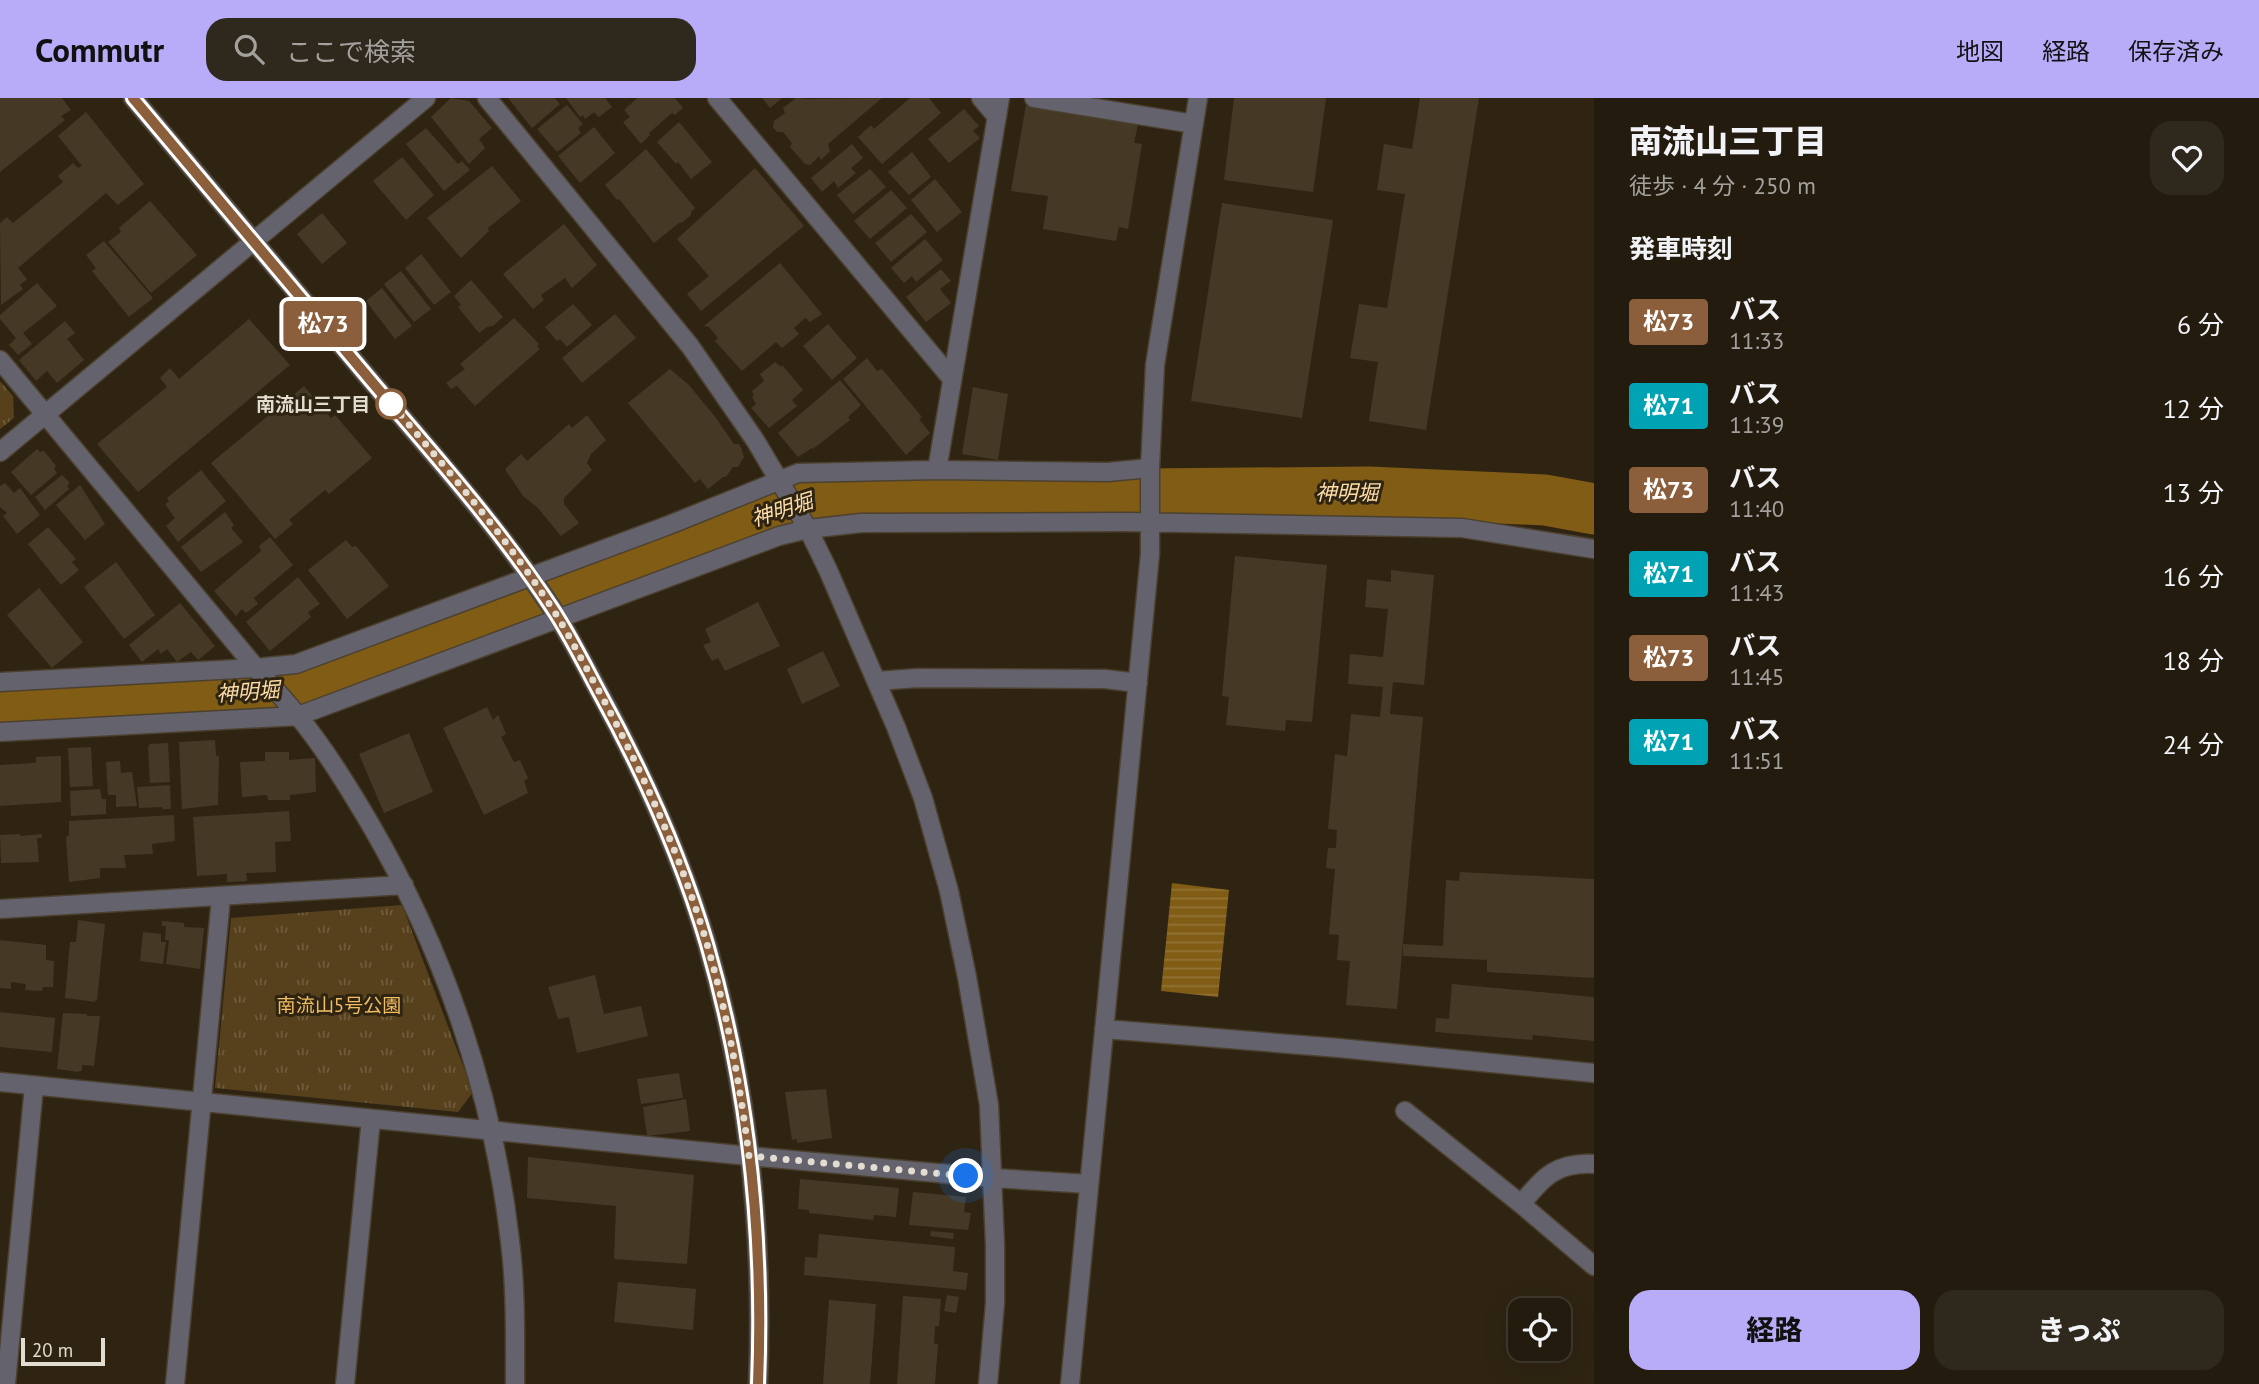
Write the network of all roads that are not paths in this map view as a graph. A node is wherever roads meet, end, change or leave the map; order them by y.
1 (133, 98) edge
2 (426, 98) edge
3 (487, 98) edge
4 (717, 98) edge
5 (981, 98) edge
6 (1000, 98) edge
7 (1034, 98) edge
8 (1198, 98) edge
9 (997, 117) junction
10 (1194, 124) junction
11 (253, 241) junction
12 (0, 360) edge
13 (952, 379) junction
14 (46, 414) junction
15 (0, 452) edge
16 (937, 470) junction
17 (1150, 474) junction
18 (778, 480) junction
19 (1151, 517) junction
20 (808, 529) junction
21 (1594, 549) edge
22 (533, 580) junction
23 (555, 613) junction
24 (256, 668) junction
25 (877, 681) junction
26 (0, 682) edge
27 (1138, 683) junction
28 (298, 716) junction
29 (0, 732) edge
30 (404, 885) junction
31 (221, 898) junction
32 (0, 909) edge
33 (1104, 1029) junction
34 (1594, 1073) edge
35 (0, 1082) edge
36 (34, 1086) junction
37 (203, 1103) junction
38 (1405, 1111) dead end
39 (371, 1119) junction
40 (491, 1130) junction
41 (749, 1156) junction
42 (1594, 1164) edge
43 (993, 1178) junction
44 (1089, 1184) junction
45 (1521, 1204) junction
46 (1594, 1266) edge
47 (6, 1384) edge
48 (175, 1384) edge
49 (345, 1384) edge
50 (515, 1384) edge
51 (758, 1384) edge
52 (988, 1384) edge
53 (1070, 1384) edge

1 - 11 street
2 - 11 street
3 - 18 street
4 - 13 street
5 - 9 street
6 - 9 street
7 - 10 street
8 - 10 street
9 - 13 street
10 - 17 street
11 - 14 street
11 - 22 street
12 - 14 street
13 - 16 street
14 - 15 street
14 - 24 street
16 - 17 street
16 - 18 street
17 - 19 street
18 - 20 street
18 - 22 street
19 - 20 street
19 - 21 street
19 - 27 street
20 - 23 street
20 - 25 street
22 - 23 street
22 - 24 street
23 - 28 street
23 - 41 street
24 - 26 street
24 - 28 street
25 - 27 street
25 - 43 street
27 - 33 street
28 - 29 street
28 - 30 street
30 - 31 street
30 - 40 street
31 - 32 street
31 - 37 street
33 - 34 street
33 - 44 street
35 - 36 street
36 - 37 street
36 - 47 street
37 - 39 street
37 - 48 street
38 - 45 street
39 - 40 street
39 - 49 street
40 - 41 street
40 - 50 street
41 - 43 street
41 - 51 street
42 - 45 street
43 - 44 street
43 - 52 street
44 - 53 street
45 - 46 street

